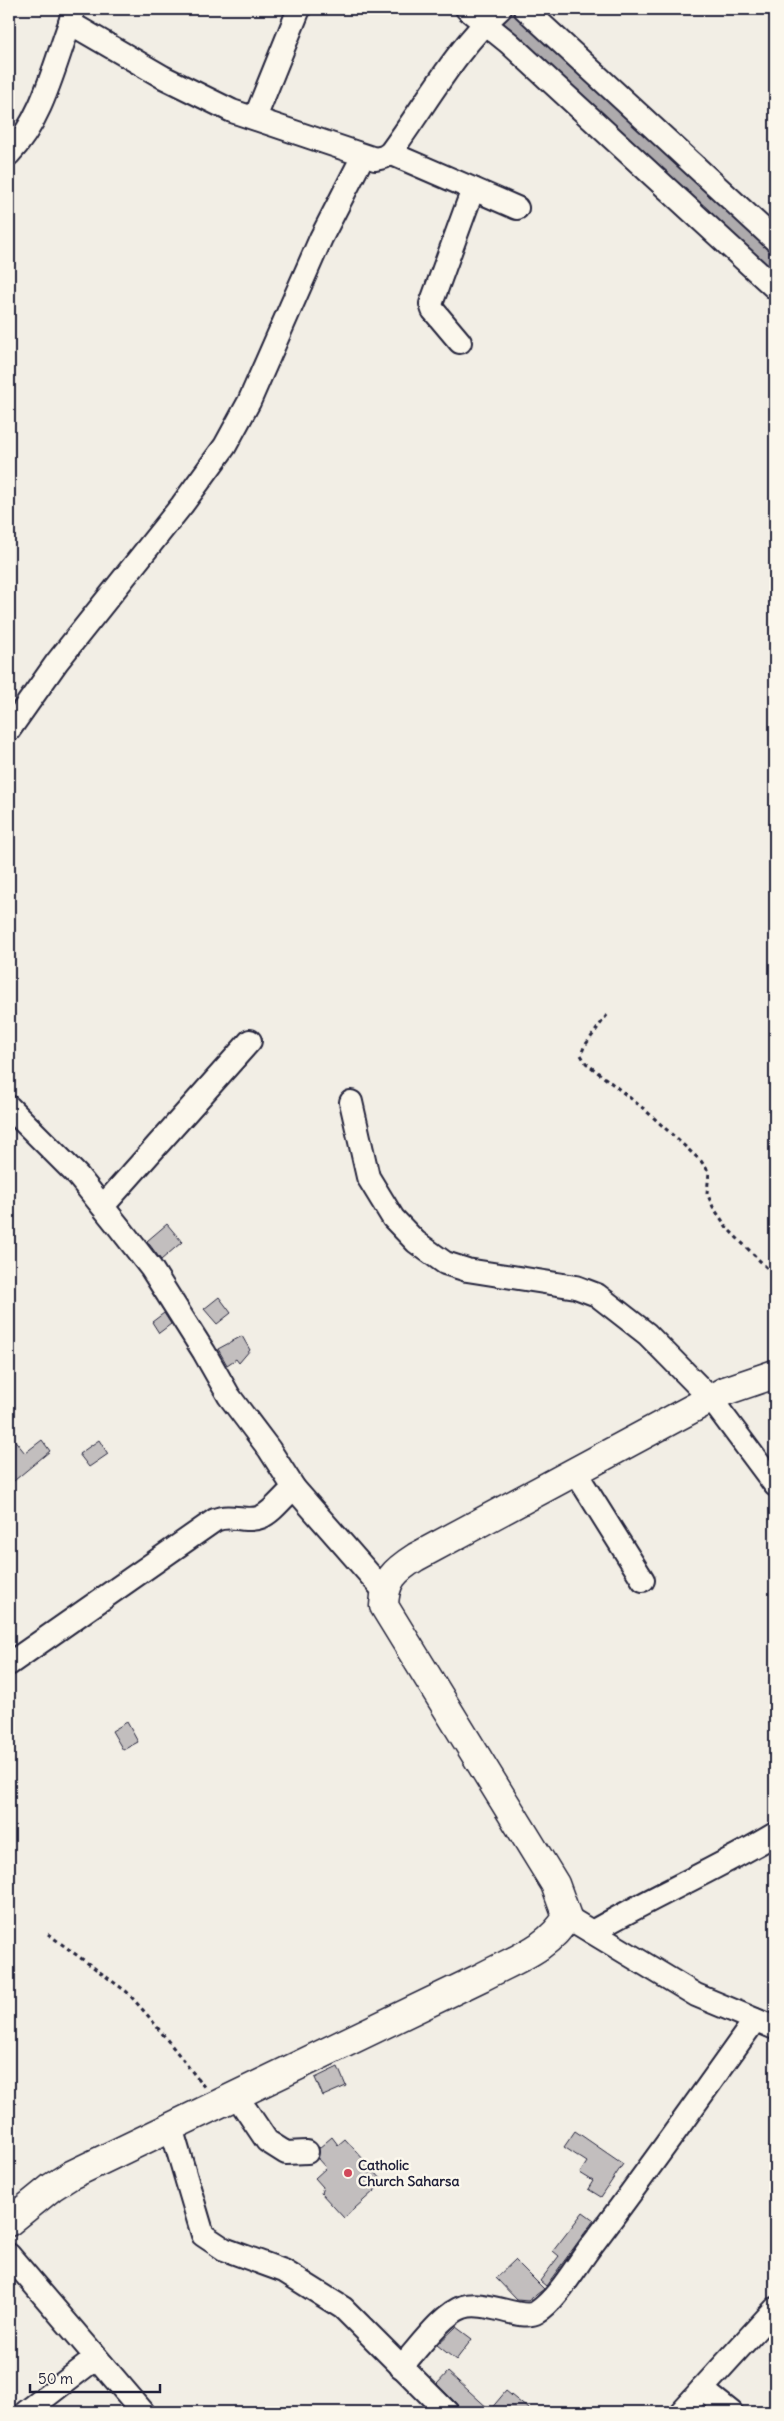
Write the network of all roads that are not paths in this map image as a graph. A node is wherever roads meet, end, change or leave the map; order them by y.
1 (299, 9) edge
2 (467, 9) edge
3 (525, 9) edge
4 (72, 16) edge
5 (492, 16) edge
6 (255, 118) junction
7 (390, 153) junction
8 (9, 154) edge
9 (363, 156) junction
10 (472, 189) junction
11 (517, 208) dead end
12 (775, 240) edge
13 (775, 288) edge
14 (460, 342) dead end
15 (9, 730) edge
16 (250, 1041) dead end
17 (351, 1102) dead end
18 (9, 1107) edge
19 (103, 1206) junction
20 (775, 1374) edge
21 (711, 1399) junction
22 (576, 1472) junction
23 (775, 1485) edge
24 (294, 1488) junction
25 (643, 1580) dead end
26 (385, 1592) junction
27 (9, 1664) edge
28 (775, 1834) edge
29 (567, 1917) junction
30 (592, 1932) junction
31 (765, 2024) edge
32 (227, 2100) junction
33 (171, 2127) junction
34 (307, 2152) dead end
35 (9, 2222) edge
36 (9, 2255) edge
37 (773, 2317) edge
38 (96, 2358) junction
39 (401, 2367) junction
40 (702, 2390) junction
41 (26, 2412) edge
42 (143, 2412) edge
43 (447, 2412) edge
44 (681, 2412) edge
45 (731, 2412) edge

1 - 6 street
2 - 5 street
3 - 12 street
4 - 6 street
4 - 8 street
5 - 7 street
5 - 13 street
6 - 9 street
7 - 9 street
7 - 10 street
9 - 15 street
10 - 11 street
10 - 14 street
16 - 19 street
17 - 21 street
18 - 19 street
19 - 24 street
20 - 21 main road
21 - 22 main road
21 - 23 street
22 - 25 street
22 - 26 main road
24 - 26 street
24 - 27 street
26 - 29 main road
28 - 30 street
29 - 30 street
29 - 32 main road
30 - 31 street
31 - 39 street
32 - 33 main road
32 - 34 street
33 - 35 main road
33 - 39 street
36 - 38 street
37 - 40 street
38 - 41 street
38 - 42 street
39 - 43 street
40 - 44 street
40 - 45 street

